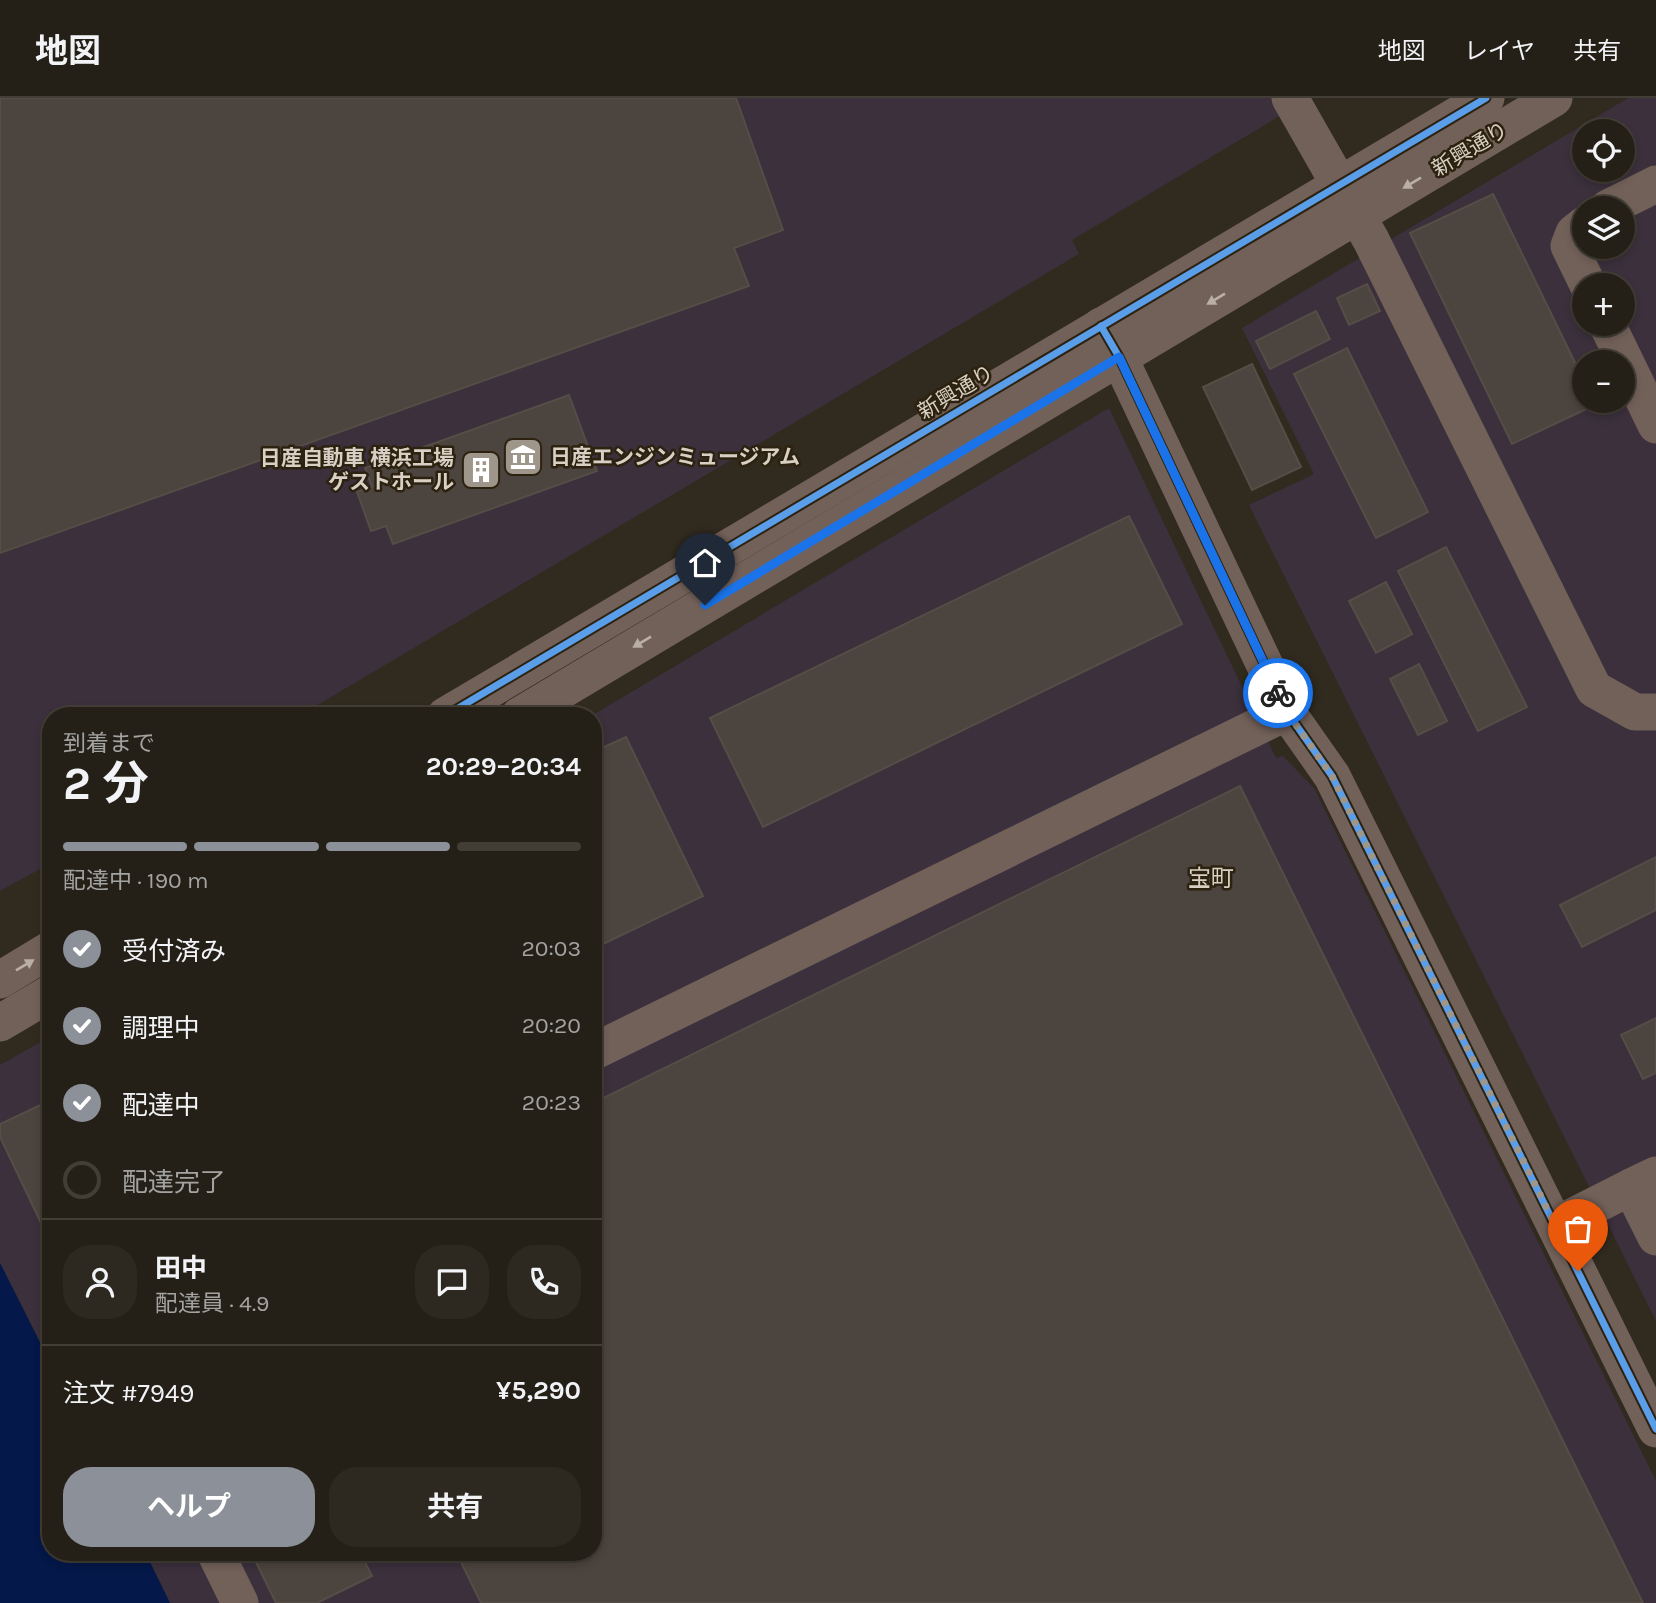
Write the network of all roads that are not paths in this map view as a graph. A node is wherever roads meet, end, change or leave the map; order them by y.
1 (1290, 98) edge
2 (1486, 98) edge
3 (1555, 98) edge
4 (1656, 184) edge
5 (1340, 185) junction
6 (1632, 196) edge
7 (1358, 216) junction
8 (1613, 336) edge
9 (1110, 342) junction
10 (1656, 425) edge
11 (461, 707) edge
12 (533, 707) edge
13 (1287, 712) junction
14 (1656, 712) edge
15 (42, 954) edge
16 (0, 979) edge
17 (42, 998) edge
18 (0, 1023) edge
19 (602, 1048) edge
20 (1644, 1181) edge
21 (1556, 1225) junction
22 (1656, 1237) edge
23 (1656, 1429) edge
24 (219, 1561) edge
25 (240, 1603) edge

1 - 5 street
2 - 5 street, 新興通り
3 -> 7 street, 新興通り
4 - 6 street
5 - 7 street
5 - 9 street, 新興通り
7 -> 9 street, 新興通り
7 - 14 street
8 - 10 street
9 - 11 street, 新興通り
9 -> 12 street, 新興通り
9 - 13 street
13 - 19 street
13 - 21 street
16 -> 15 street
17 - 18 street
20 - 21 street
20 - 22 street
21 - 23 street
24 - 25 street

